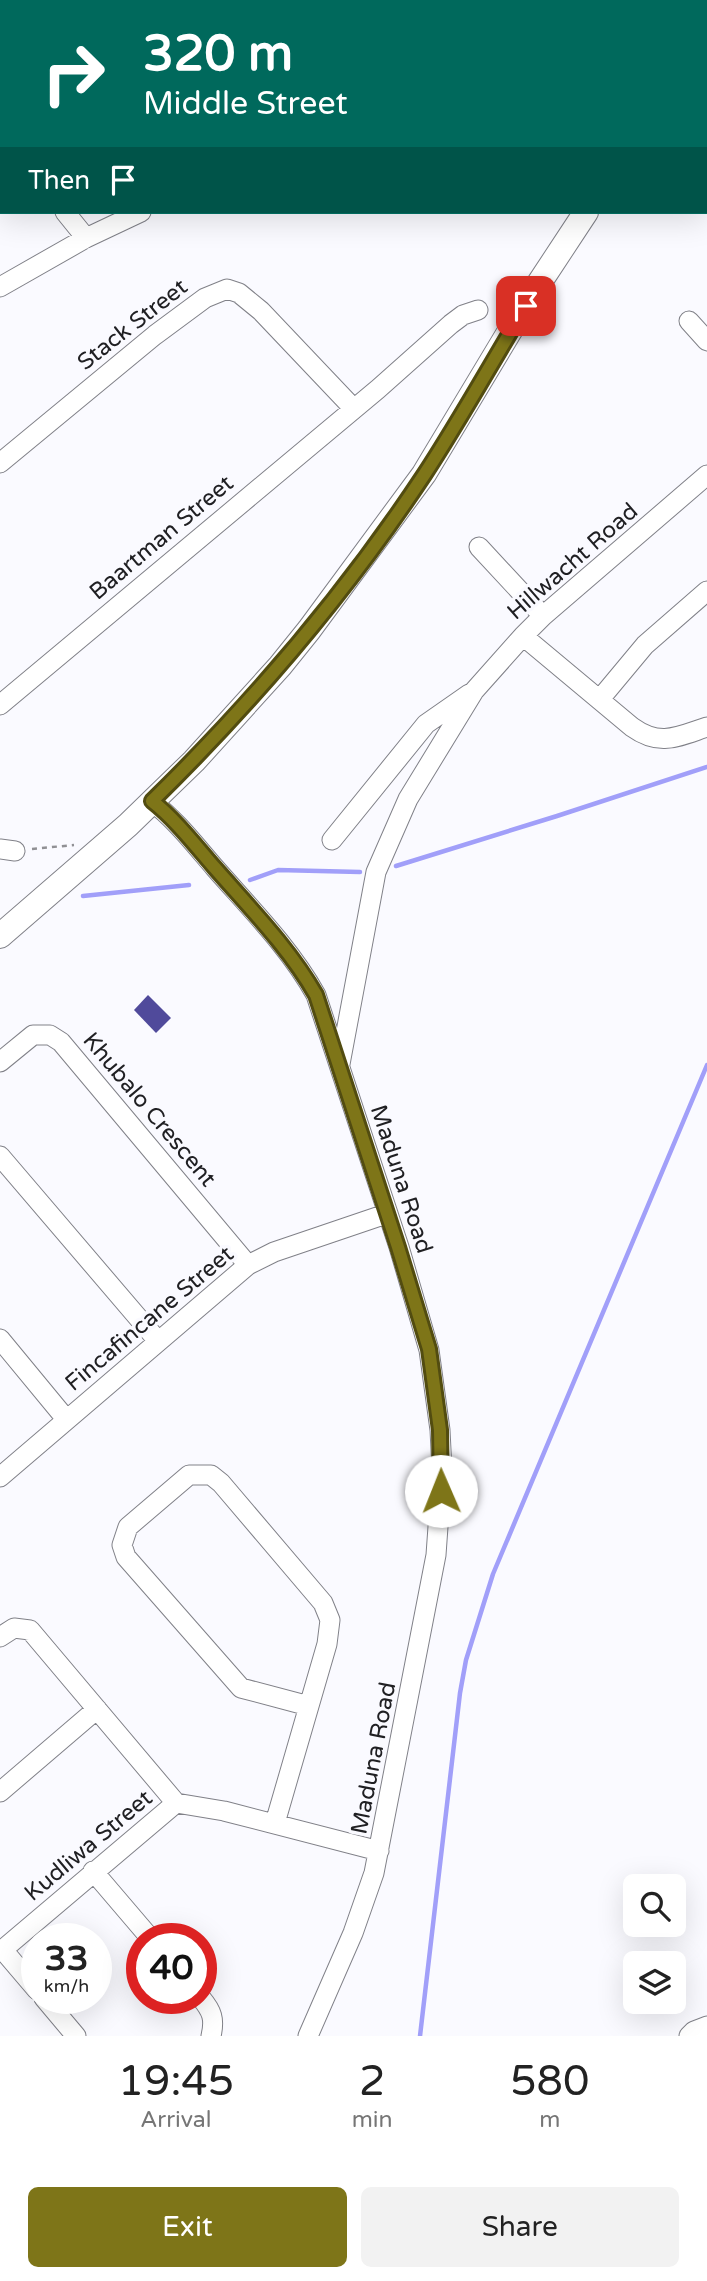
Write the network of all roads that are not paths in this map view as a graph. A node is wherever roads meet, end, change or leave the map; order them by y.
1 (67, 214) edge
2 (137, 214) edge
3 (585, 214) edge
4 (86, 238) junction
5 (0, 287) edge
6 (478, 310) dead end
7 (689, 321) dead end
8 (707, 341) edge
9 (354, 408) junction
10 (0, 463) edge
11 (707, 475) edge
12 (479, 547) dead end
13 (707, 591) edge
14 (543, 617) junction
15 (523, 636) junction
16 (474, 691) junction
17 (600, 699) junction
18 (0, 705) edge
19 (707, 727) edge
20 (152, 801) junction
21 (332, 840) dead end
22 (0, 936) edge
23 (0, 1062) edge
24 (340, 1065) junction
25 (0, 1156) edge
26 (386, 1214) junction
27 (248, 1265) junction
28 (0, 1339) edge
29 (158, 1341) junction
30 (66, 1419) junction
31 (0, 1476) edge
32 (0, 1637) edge
33 (309, 1706) junction
34 (97, 1709) junction
35 (0, 1792) edge
36 (176, 1803) junction
37 (275, 1823) junction
38 (379, 1851) junction
39 (93, 1871) junction
40 (137, 1923) edge
41 (1, 1951) edge
42 (21, 1973) edge
43 (57, 2014) edge
44 (212, 2014) edge
45 (76, 2036) edge
46 (211, 2036) edge
47 (308, 2036) edge

1 - 4 street
2 - 4 street
3 - 20 main road
4 - 5 street
6 - 9 street, Baartman Street
7 - 8 street
9 - 10 street, Stack Street
9 - 18 street, Baartman Street
11 - 14 street, Hillwacht Road
12 - 14 street
13 - 17 street
14 - 15 street, Hillwacht Road
15 - 16 street, Hillwacht Road
15 - 17 street
16 - 21 street, Hillwacht Road
16 - 24 street, Hillwacht Road
17 - 19 street
20 - 22 main road
20 - 24 street, Maduna Road
23 - 27 street, Khubalo Crescent
24 - 26 street, Maduna Road
25 - 29 street
26 - 27 street, Fincafincane Street
26 - 38 street, Maduna Road
27 - 29 street, Fincafincane Street
28 - 30 street
29 - 30 street, Fincafincane Street
30 - 31 street, Fincafincane Street
32 - 34 street
33 - 33 street
33 - 37 street
34 - 35 street
34 - 36 street
36 - 37 street, Kudliwa Street
36 - 39 street, Kudliwa Street
37 - 38 street, Kudliwa Street
38 - 47 street, Maduna Road
39 - 40 street
39 - 41 street, Kudliwa Street
41 - 42 street
43 - 45 street
44 - 46 street

